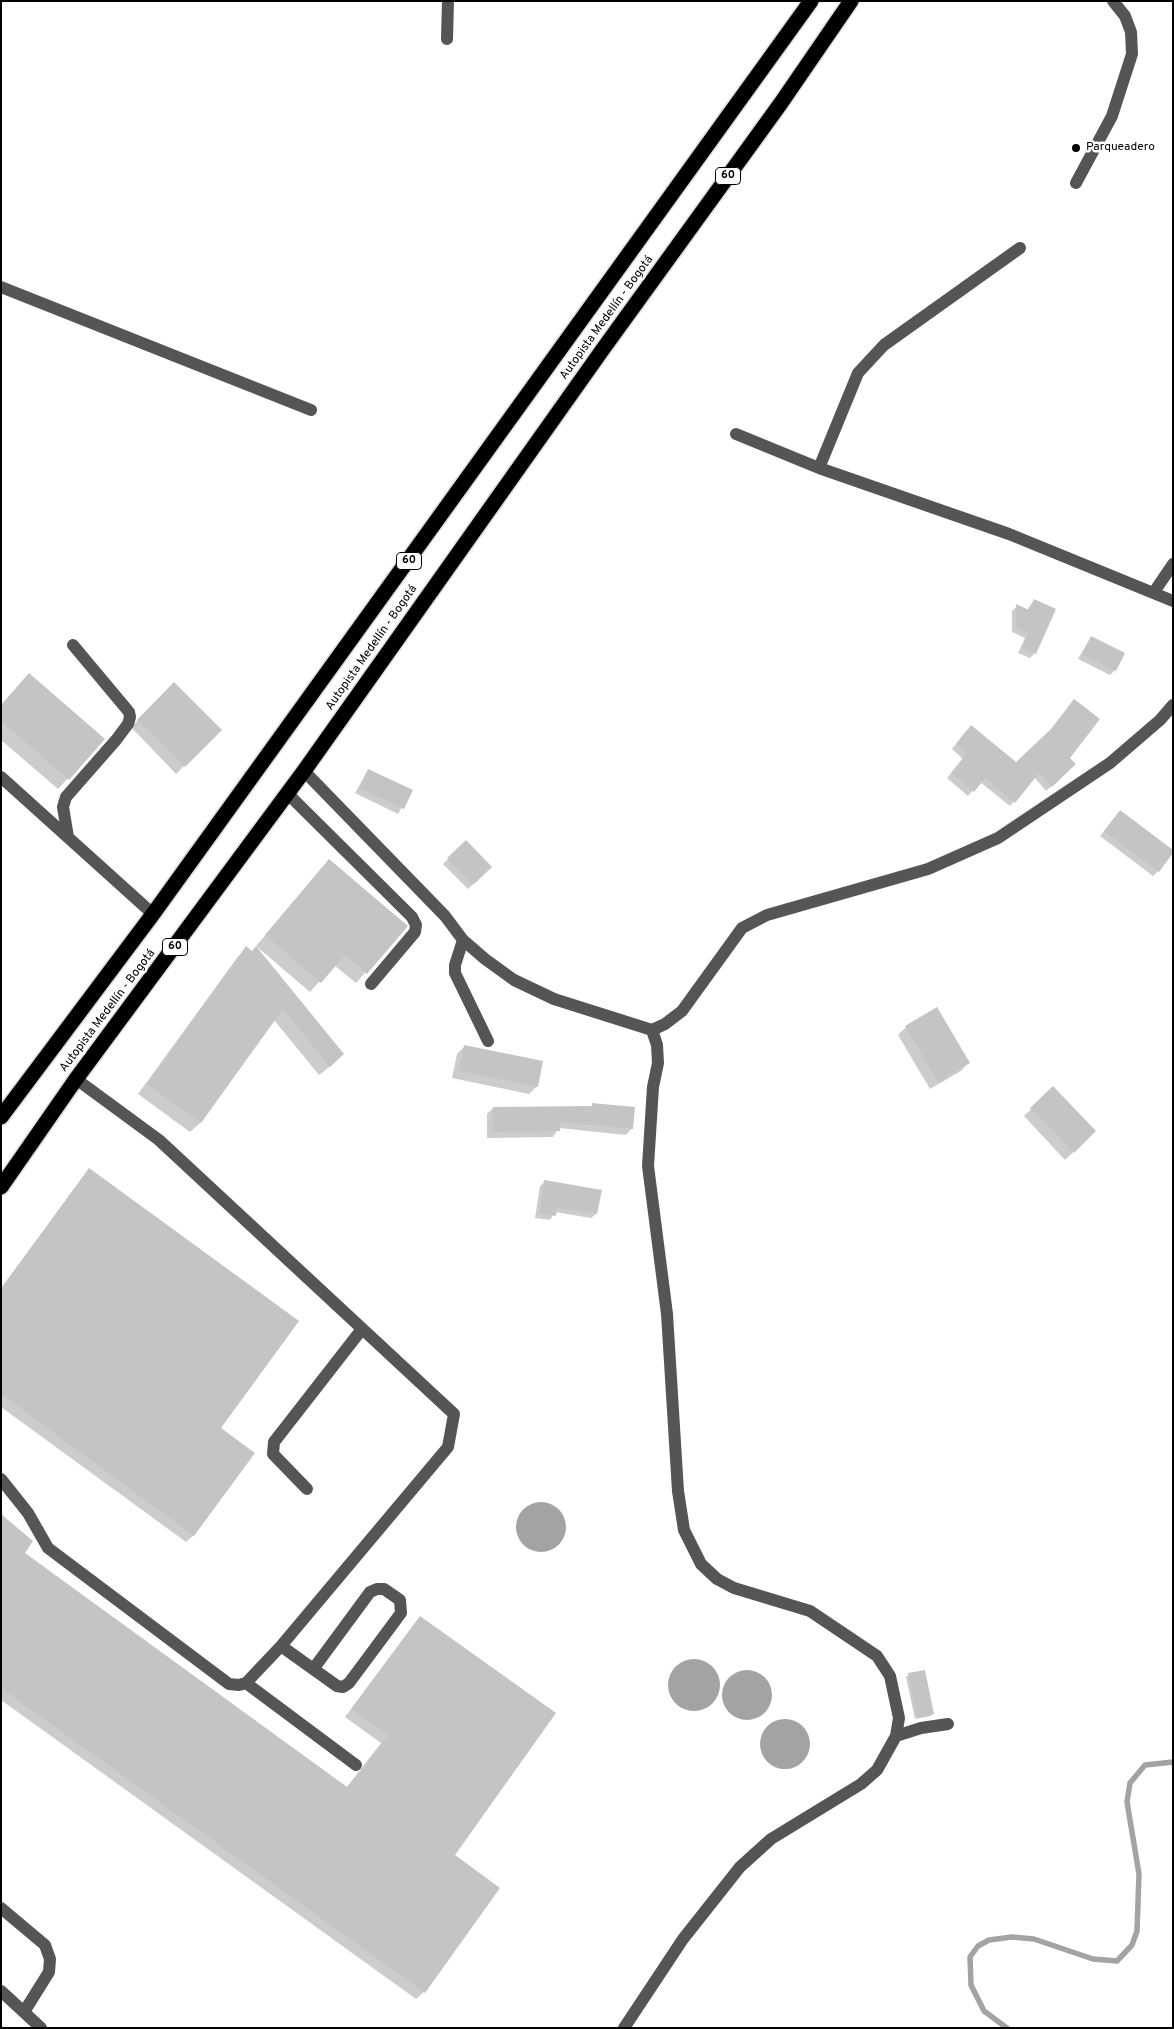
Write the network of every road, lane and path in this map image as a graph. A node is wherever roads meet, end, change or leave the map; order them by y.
1 (448, 1) edge
2 (811, 1) edge
3 (851, 1) edge
4 (1113, 1) edge
5 (447, 39) dead end
6 (1076, 183) dead end
7 (1020, 248) dead end
8 (1, 287) edge
9 (311, 410) dead end
10 (736, 434) dead end
11 (819, 468) junction
12 (1173, 564) edge
13 (1154, 592) junction
14 (1173, 601) edge
15 (73, 645) dead end
16 (1173, 705) edge
17 (304, 770) junction
18 (1, 777) edge
19 (287, 793) junction
20 (68, 837) junction
21 (153, 914) junction
22 (463, 940) junction
23 (370, 984) dead end
24 (652, 1030) junction
25 (488, 1041) dead end
26 (76, 1079) junction
27 (4, 1108) edge
28 (1, 1187) edge
29 (362, 1329) junction
30 (1, 1479) edge
31 (307, 1489) dead end
32 (281, 1646) junction
33 (314, 1668) junction
34 (246, 1683) junction
35 (948, 1724) dead end
36 (896, 1736) junction
37 (356, 1765) dead end
38 (1, 1908) edge
39 (1, 1991) edge
40 (24, 2012) junction
41 (41, 2028) edge
42 (624, 2028) edge

1 - 5 street
2 - 21 highway, Autopista Medellín - Bogotá / 60
3 - 17 highway, Autopista Medellín - Bogotá / 60
4 - 6 street
7 - 11 street
8 - 9 street
10 - 11 street
11 - 13 street
12 - 13 street
13 - 14 street
15 - 20 street
16 - 24 street
17 - 19 highway, Autopista Medellín - Bogotá / 60
17 - 22 street
18 - 20 street
19 - 23 street
19 - 26 highway, Autopista Medellín - Bogotá / 60
20 - 21 street
21 - 27 highway, Autopista Medellín - Bogotá / 60
22 - 24 street
22 - 25 street
24 - 36 street
26 - 28 highway, Autopista Medellín - Bogotá / 60
26 - 29 street
29 - 31 street
29 - 32 street
30 - 34 street
32 - 33 street
32 - 34 street
33 - 33 street
34 - 37 street
35 - 36 street
36 - 42 street
38 - 40 street
39 - 40 street
40 - 41 street

